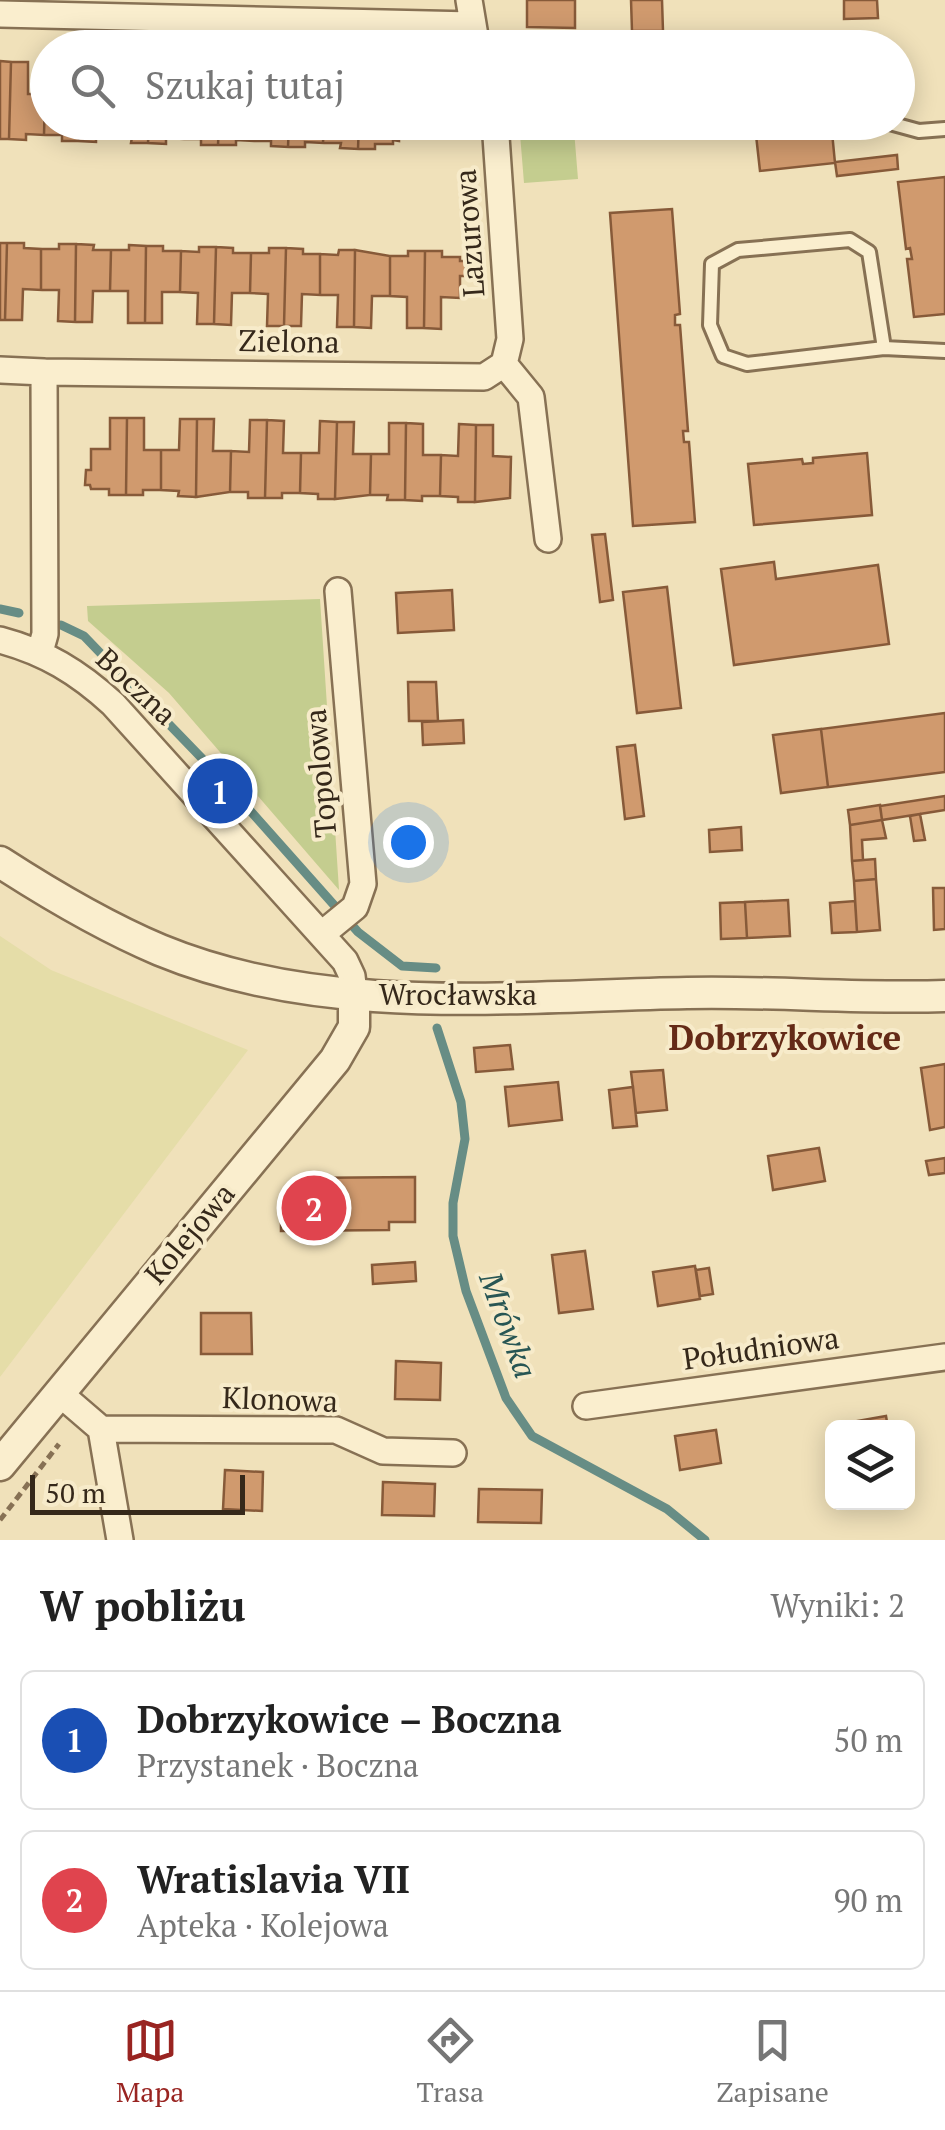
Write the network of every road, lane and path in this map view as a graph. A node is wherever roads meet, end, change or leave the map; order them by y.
1 (0, 14) edge
2 (473, 24) edge
3 (945, 129) edge
4 (915, 130) edge
5 (496, 140) edge
6 (884, 348) junction
7 (945, 350) edge
8 (507, 352) junction
9 (0, 370) edge
10 (44, 372) junction
11 (548, 539) dead end
12 (338, 590) dead end
13 (0, 640) edge
14 (40, 652) junction
15 (0, 862) edge
16 (338, 922) junction
17 (354, 994) junction
18 (945, 996) edge
19 (945, 1356) edge
20 (58, 1392) junction
21 (586, 1406) dead end
22 (92, 1421) junction
23 (453, 1453) dead end
24 (0, 1465) edge
25 (0, 1520) edge
26 (120, 1540) edge

1 - 2 street
3 - 4 lane
5 - 8 street, Lazurowa
6 - 6 lane
6 - 7 lane
8 - 10 street, Zielona
8 - 11 street
9 - 10 street, Zielona
10 - 14 street
12 - 16 street, Topolowa
13 - 14 street, Boczna
14 - 16 street, Boczna
15 - 17 street, Wrocławska
16 - 17 street, Boczna
17 - 18 street, Wrocławska
17 - 20 street, Kolejowa
19 - 21 street, Południowa
20 - 22 street
20 - 24 street, Kolejowa
22 - 23 street, Klonowa
22 - 25 path
22 - 26 street

